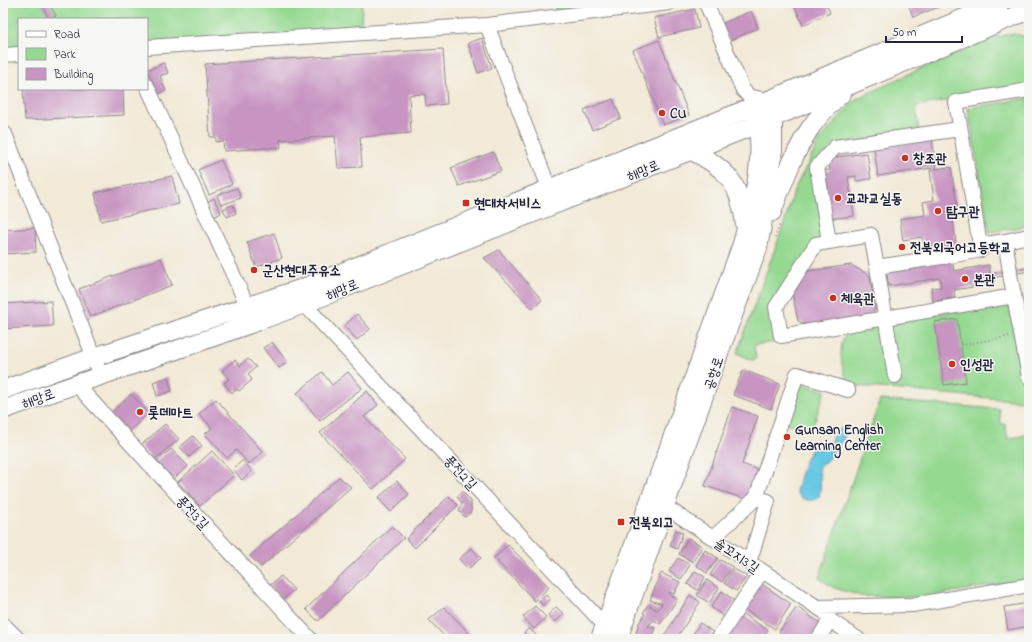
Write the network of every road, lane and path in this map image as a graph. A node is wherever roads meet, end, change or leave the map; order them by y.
1 (669, 3) edge
2 (706, 3) edge
3 (1000, 3) edge
4 (1027, 3) edge
5 (1029, 9) edge
6 (487, 26) junction
7 (148, 47) edge
8 (18, 54) edge
9 (3, 55) edge
10 (852, 84) junction
11 (741, 85) junction
12 (148, 88) edge
13 (1029, 90) edge
14 (760, 103) junction
15 (722, 119) junction
16 (766, 121) junction
17 (960, 129) junction
18 (3, 134) edge
19 (692, 151) junction
20 (550, 188) junction
21 (781, 221) dead end
22 (746, 230) junction
23 (1029, 236) edge
24 (1005, 241) junction
25 (829, 242) junction
26 (766, 245) junction
27 (980, 245) junction
28 (877, 267) junction
29 (1014, 296) junction
30 (304, 304) junction
31 (248, 307) junction
32 (885, 318) junction
33 (255, 323) junction
34 (1024, 335) edge
35 (961, 345) dead end
36 (94, 357) junction
37 (101, 375) junction
38 (895, 376) dead end
39 (1029, 377) edge
40 (76, 384) junction
41 (3, 390) edge
42 (848, 390) dead end
43 (3, 410) edge
44 (756, 498) junction
45 (666, 507) junction
46 (713, 538) junction
47 (749, 563) junction
48 (762, 571) junction
49 (1029, 584) edge
50 (813, 604) junction
51 (830, 620) junction
52 (3, 624) edge
53 (602, 632) edge
54 (18, 639) edge
55 (310, 639) edge
56 (618, 639) edge
57 (718, 639) edge
58 (818, 639) edge
59 (858, 639) edge

1 - 6 street
2 - 11 street
3 - 14 main road, 해망로
4 - 5 street
5 - 10 main road, 해망로
6 - 7 street
6 - 20 street
8 - 9 street
10 - 16 main road, 해망로
10 - 26 main road
11 - 14 street
11 - 15 street
12 - 31 street
13 - 17 street
14 - 15 main road, 해망로
14 - 16 main road, 공항로
15 - 20 main road, 해망로
16 - 19 main road, 해망로
16 - 22 main road, 공항로
16 - 26 main road, 공항로
17 - 25 street
17 - 27 street
18 - 36 street
19 - 22 main road
19 - 30 main road, 해망로
20 - 31 main road, 해망로
21 - 26 path
22 - 53 main road, 공항로
23 - 24 street
24 - 27 street
24 - 29 street
25 - 28 street
25 - 32 street
26 - 45 main road, 공항로
27 - 28 street
28 - 32 street
29 - 32 street
29 - 34 street
30 - 33 main road, 해망로
30 - 53 street, 풍전2길
31 - 33 street
31 - 36 main road, 해망로
32 - 38 street
33 - 37 main road, 해망로
34 - 35 path
34 - 39 street
36 - 37 street
36 - 41 main road, 해망로
37 - 40 main road, 해망로
40 - 43 main road, 해망로
40 - 55 street, 풍전3길
42 - 44 street
44 - 46 street
44 - 47 street
45 - 46 street, 솔꼬지3길
45 - 56 main road, 공항로
46 - 47 street, 솔꼬지3길
47 - 48 street, 솔꼬지3길
48 - 50 street, 솔꼬지3길
48 - 57 street
49 - 50 street
50 - 51 street, 솔꼬지3길
51 - 58 street
51 - 59 street, 솔꼬지3길
52 - 54 street
53 - 56 street, 풍전2길

